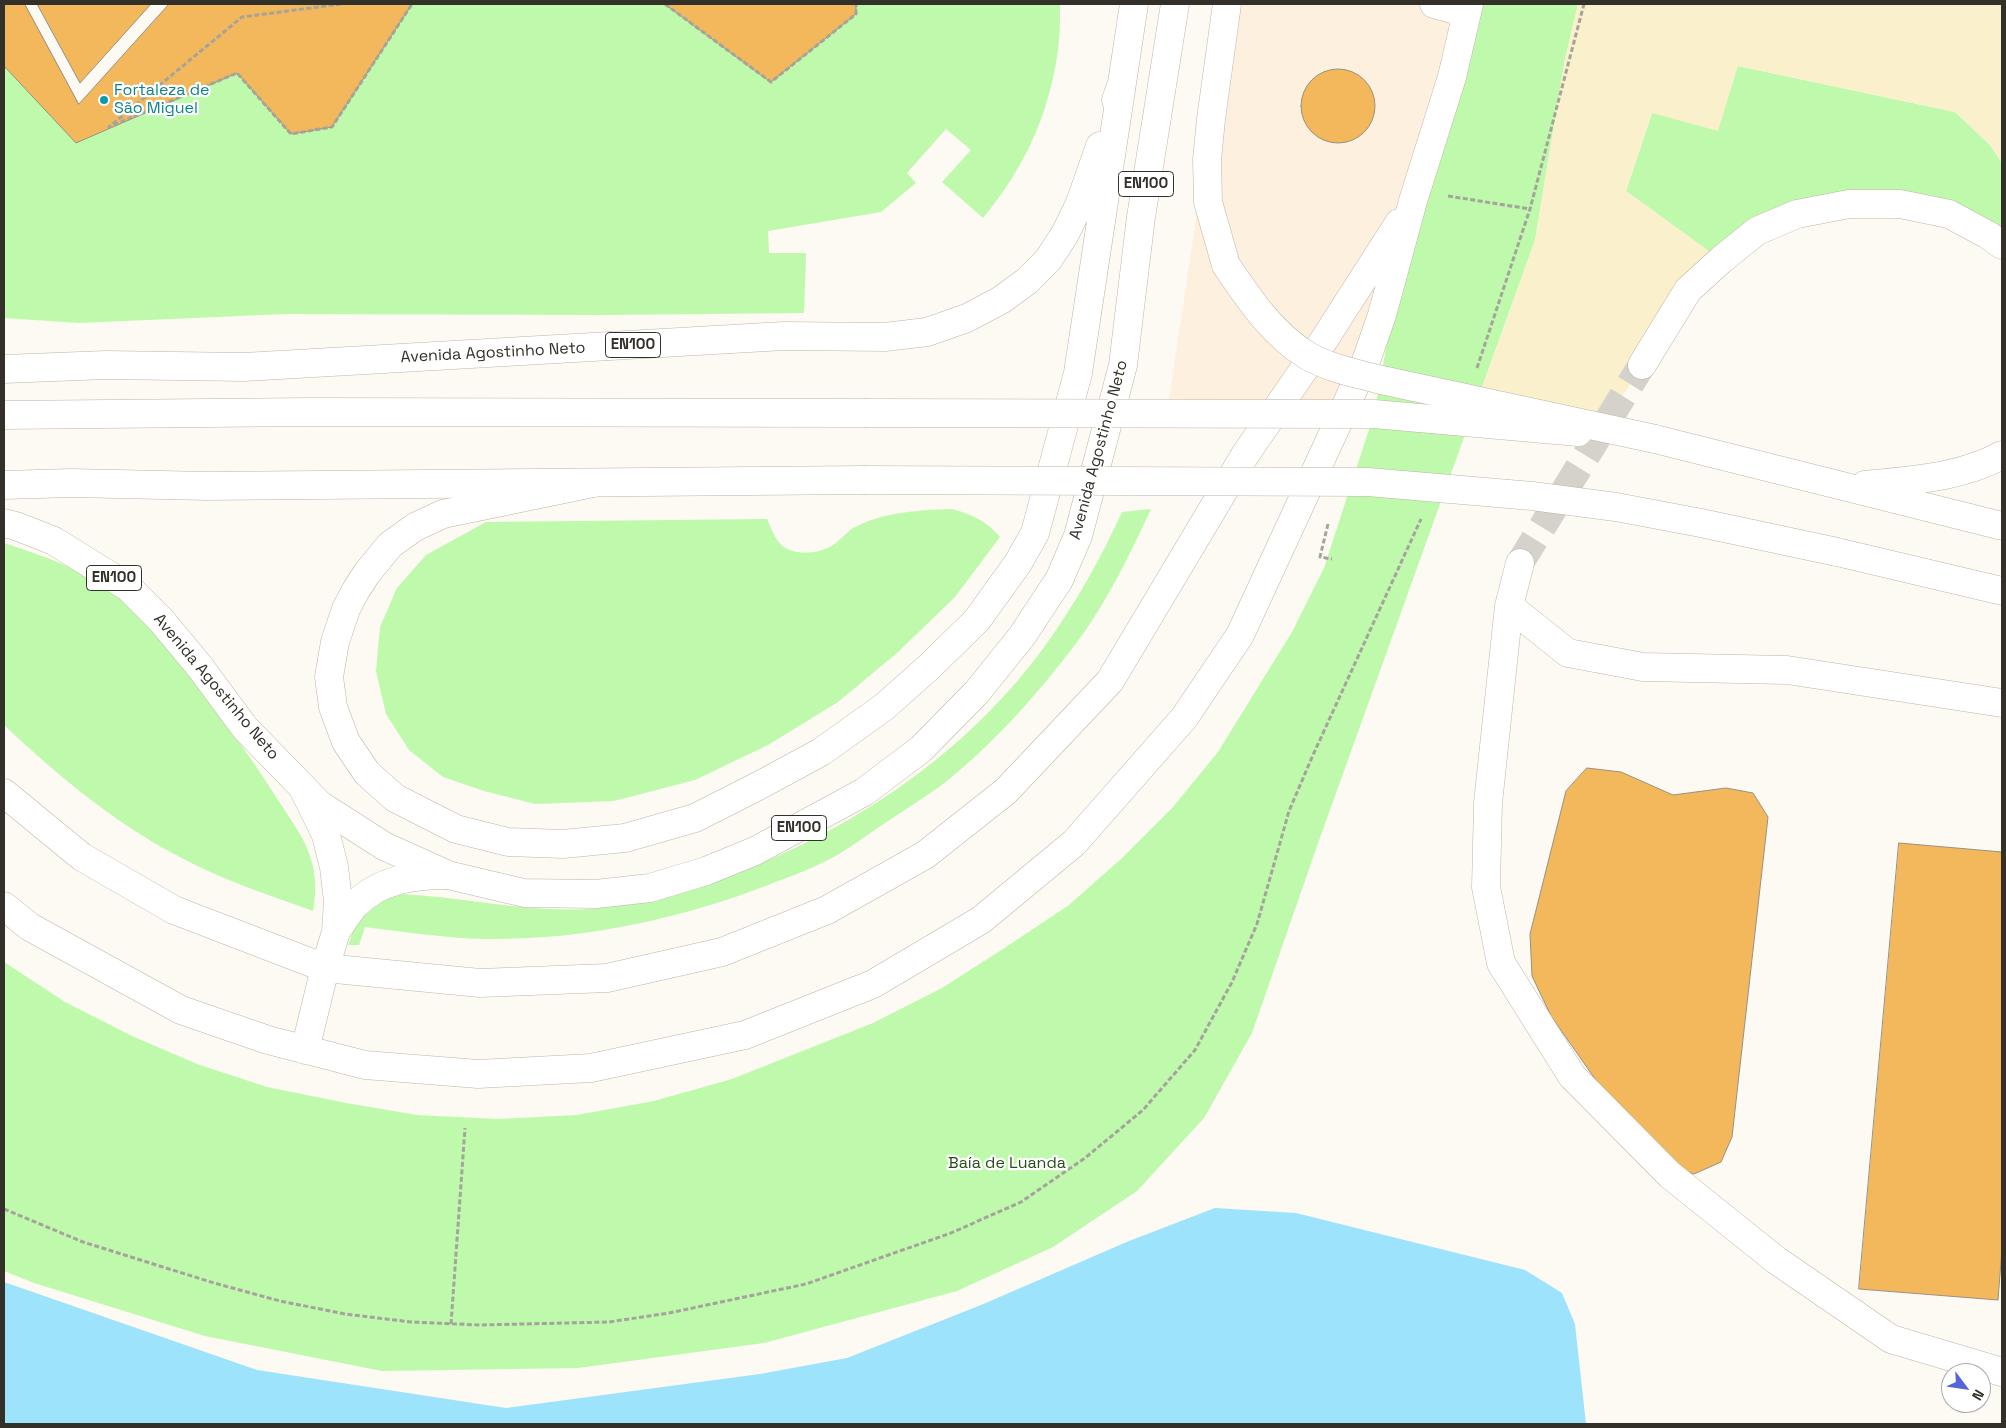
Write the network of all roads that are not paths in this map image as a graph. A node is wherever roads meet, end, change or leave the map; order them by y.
1 (1134, 4) edge
2 (1175, 4) edge
3 (1227, 4) edge
4 (1434, 4) edge
5 (1468, 9) edge
6 (1122, 83) junction
7 (1413, 201) junction
8 (2002, 245) edge
9 (4, 357) edge
10 (1642, 365) tunnel mouth
11 (54, 366) junction
12 (4, 370) edge
13 (4, 415) edge
14 (1655, 439) junction
15 (2002, 455) edge
16 (593, 483) junction
17 (4, 485) edge
18 (1848, 487) junction
19 (4, 523) edge
20 (2002, 526) edge
21 (1520, 563) tunnel mouth
22 (2002, 591) edge
23 (1509, 606) junction
24 (2002, 704) edge
25 (302, 787) junction
26 (4, 793) edge
27 (448, 875) junction
28 (4, 906) edge
29 (336, 932) junction
30 (325, 968) junction
31 (305, 1050) junction
32 (2002, 1372) edge

1 - 6 street, Avenida Agostinho Neto / EN100
2 - 27 street, Avenida Agostinho Neto / EN100
3 - 14 street, bridge
4 - 5 street
5 - 7 street
6 - 11 street, Avenida Agostinho Neto / EN100
6 - 16 street
7 - 30 street
7 - 31 street
8 - 10 street
9 - 11 street
11 - 12 street, Avenida Agostinho Neto / EN100
13 - 14 street, bridge
14 - 18 street
15 - 18 street
16 - 17 street
16 - 22 street, bridge
18 - 20 street
19 - 25 street, Avenida Agostinho Neto / EN100
21 - 23 street
23 - 24 street
23 - 32 street
25 - 27 street, Avenida Agostinho Neto / EN100
25 - 29 street
26 - 30 street
27 - 29 street
28 - 31 street
29 - 30 street
30 - 31 street

